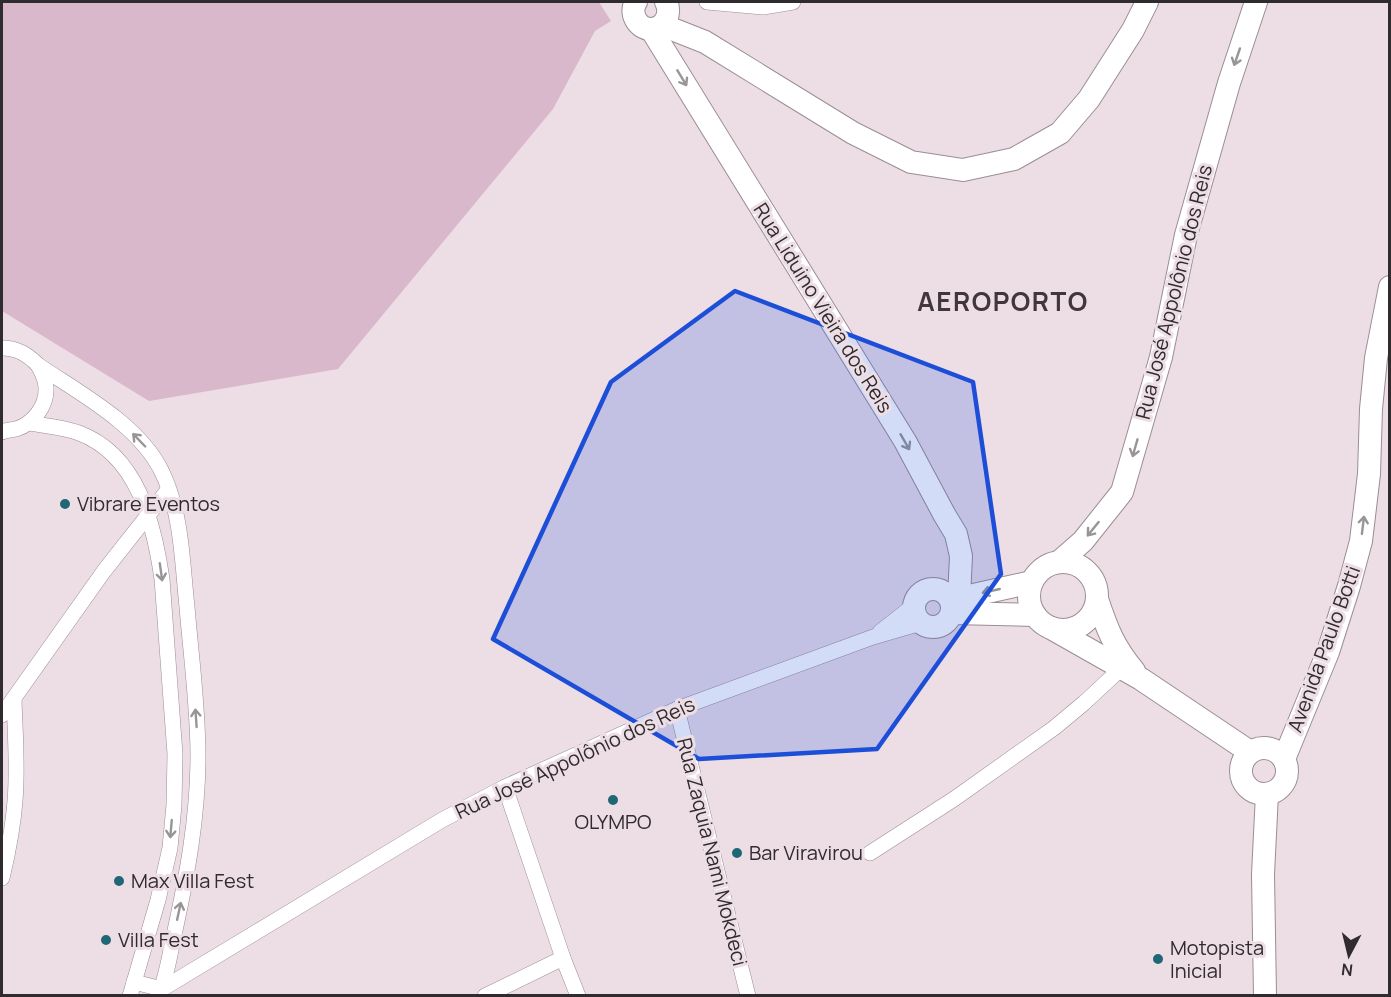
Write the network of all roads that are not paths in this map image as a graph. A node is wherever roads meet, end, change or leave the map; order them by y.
1 (707, 2) edge
2 (793, 2) edge
3 (1147, 2) edge
4 (1256, 2) edge
5 (633, 3) edge
6 (662, 15) edge
7 (1389, 287) edge
8 (2, 347) edge
9 (38, 365) junction
10 (29, 423) junction
11 (2, 431) edge
12 (168, 490) junction
13 (148, 515) junction
14 (1059, 562) junction
15 (1032, 582) junction
16 (1097, 599) junction
17 (954, 604) junction
18 (917, 614) junction
19 (1043, 622) junction
20 (193, 664) junction
21 (170, 668) junction
22 (1130, 670) junction
23 (14, 699) junction
24 (677, 709) junction
25 (2, 715) edge
26 (1250, 753) junction
27 (1284, 759) junction
28 (505, 786) junction
29 (1266, 802) junction
30 (174, 805) junction
31 (197, 806) junction
32 (870, 854) dead end
33 (2, 878) edge
34 (563, 958) junction
35 (132, 989) edge
36 (161, 992) edge
37 (485, 996) edge
38 (578, 996) edge
39 (748, 996) edge
40 (1265, 996) edge

1 - 2 street
3 - 6 main road
4 -> 14 main road, Rua José Appolônio dos Reis
5 - 6 main road
6 -> 17 main road, Rua Liduino Vieira dos Reis
27 -> 7 main road, Avenida Paulo Botti
8 - 9 street
9 - 10 street
12 -> 9 street
10 - 11 street
10 - 13 street
12 - 13 street
12 - 20 street
13 -> 21 street
13 - 23 street
14 - 15 main road
14 - 16 main road
15 -> 17 main road
15 - 19 main road
16 - 19 main road
16 - 22 main road
17 - 18 main road
17 - 18 main road
17 - 19 main road
18 - 24 street, Rua José Appolônio dos Reis
19 - 22 main road
20 - 21 street
31 -> 20 street
21 - 30 street
22 - 26 main road
22 - 32 street
23 - 25 street
23 - 33 street
24 - 28 street, Rua José Appolônio dos Reis
24 - 39 street, Rua Zaquia Nami Mokdeci
26 - 27 main road
26 - 29 main road
27 - 29 main road
28 - 34 street
28 - 36 street, Rua José Appolônio dos Reis
29 - 40 main road
30 - 31 street
30 -> 35 street
36 -> 31 street
34 - 37 street
34 - 38 street
35 - 36 street

